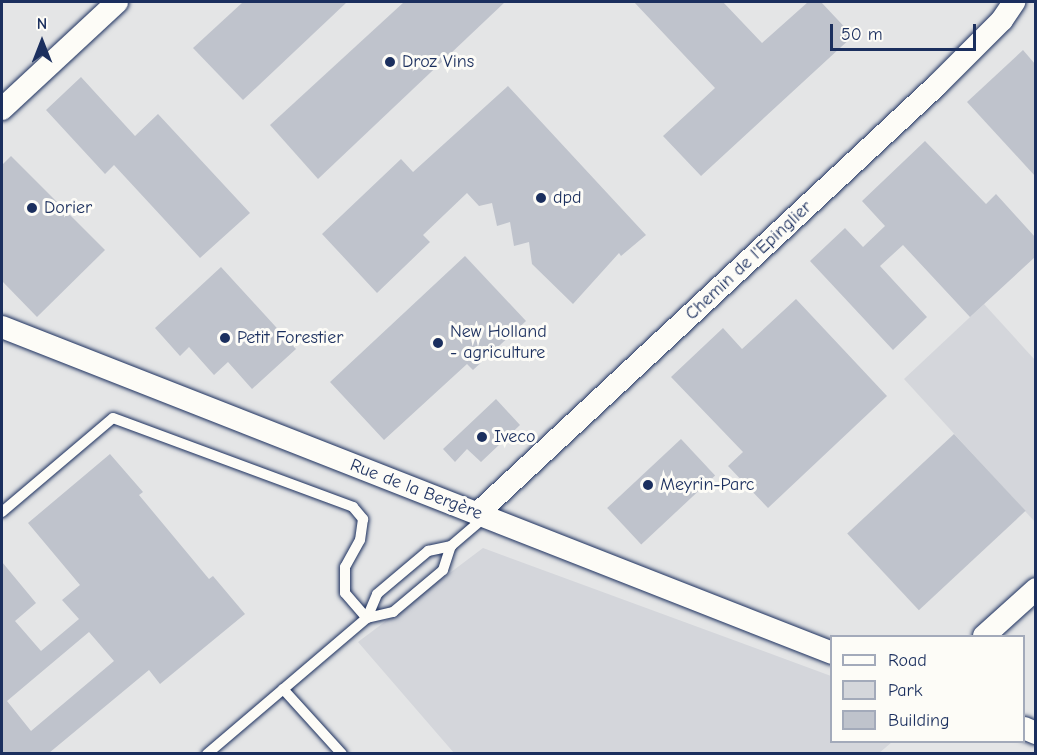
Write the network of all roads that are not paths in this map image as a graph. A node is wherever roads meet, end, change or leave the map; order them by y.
1 (117, 2) edge
2 (1014, 2) edge
3 (2, 110) edge
4 (2, 327) edge
5 (2, 512) edge
6 (481, 515) junction
7 (451, 546) junction
8 (1035, 589) edge
9 (367, 618) junction
10 (985, 635) edge
11 (830, 653) edge
12 (283, 689) junction
13 (207, 753) edge
14 (342, 753) edge

1 - 3 street
2 - 6 street, Chemin de l'Epinglier
4 - 6 street, Rue de la Bergère
5 - 9 lane
6 - 7 lane
6 - 11 street, Rue de la Bergère
7 - 9 lane
7 - 9 lane
8 - 10 street
9 - 12 lane
12 - 13 lane
12 - 14 lane

